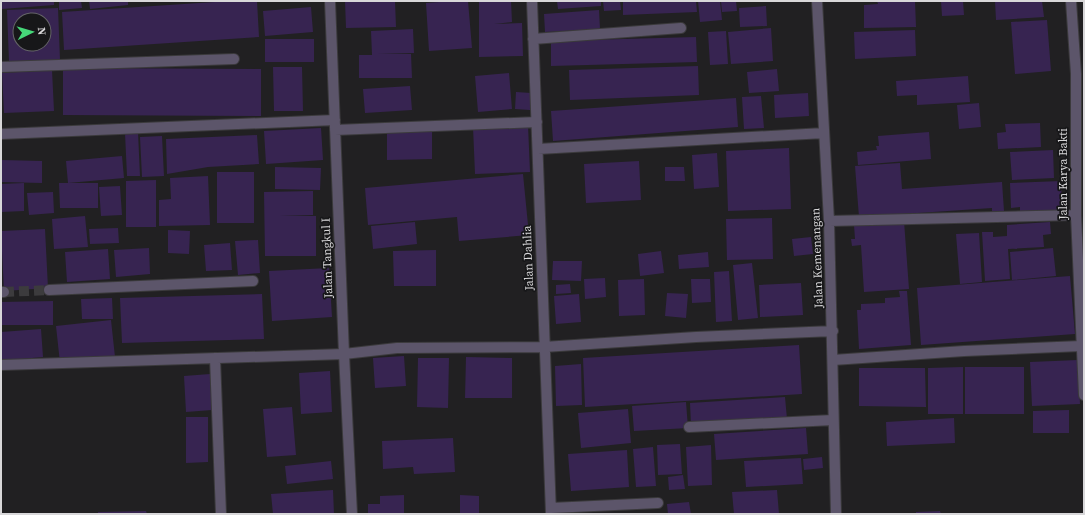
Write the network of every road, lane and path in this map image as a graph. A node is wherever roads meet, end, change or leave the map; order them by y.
1 (330, 1) edge
2 (532, 1) edge
3 (817, 1) edge
4 (1072, 1) edge
5 (681, 28) dead end
6 (532, 39) junction
7 (234, 59) dead end
8 (1, 67) edge
9 (537, 122) junction
10 (335, 125) junction
11 (824, 133) junction
12 (1, 134) edge
13 (538, 149) junction
14 (1076, 215) junction
15 (829, 221) junction
16 (254, 281) dead end
17 (49, 290) tunnel mouth
18 (832, 331) junction
19 (1081, 346) junction
20 (544, 347) junction
21 (344, 354) junction
22 (215, 358) junction
23 (833, 360) junction
24 (1083, 364) edge
25 (1, 365) edge
26 (1084, 395) edge
27 (833, 420) junction
28 (689, 427) dead end
29 (658, 503) dead end
30 (551, 511) edge
31 (221, 514) edge
32 (352, 514) edge
33 (836, 514) edge

1 - 10 street, Jalan Tangkul I
2 - 6 street, Jalan Dahlia
3 - 11 street, Jalan Kemenangan
4 - 14 street, Jalan Karya Bakti
5 - 6 street
6 - 9 street, Jalan Dahlia
7 - 8 street
9 - 10 street
9 - 13 street, Jalan Dahlia
10 - 12 street
10 - 21 street, Jalan Tangkul I
11 - 13 street
11 - 15 street, Jalan Kemenangan
13 - 20 street, Jalan Dahlia
14 - 15 street
14 - 19 street, Jalan Karya Bakti
15 - 18 street, Jalan Kemenangan
16 - 17 street
18 - 20 street
18 - 23 street, Jalan Kemenangan
19 - 23 street
19 - 24 street, Jalan Karya Bakti
20 - 21 street
20 - 30 street, Jalan Dahlia
21 - 22 street
21 - 32 street, Jalan Tangkul I
22 - 25 street
22 - 31 street
23 - 27 street, Jalan Kemenangan
24 - 26 street, Jalan Karya Bakti
27 - 28 street
27 - 33 street, Jalan Kemenangan
29 - 30 street

